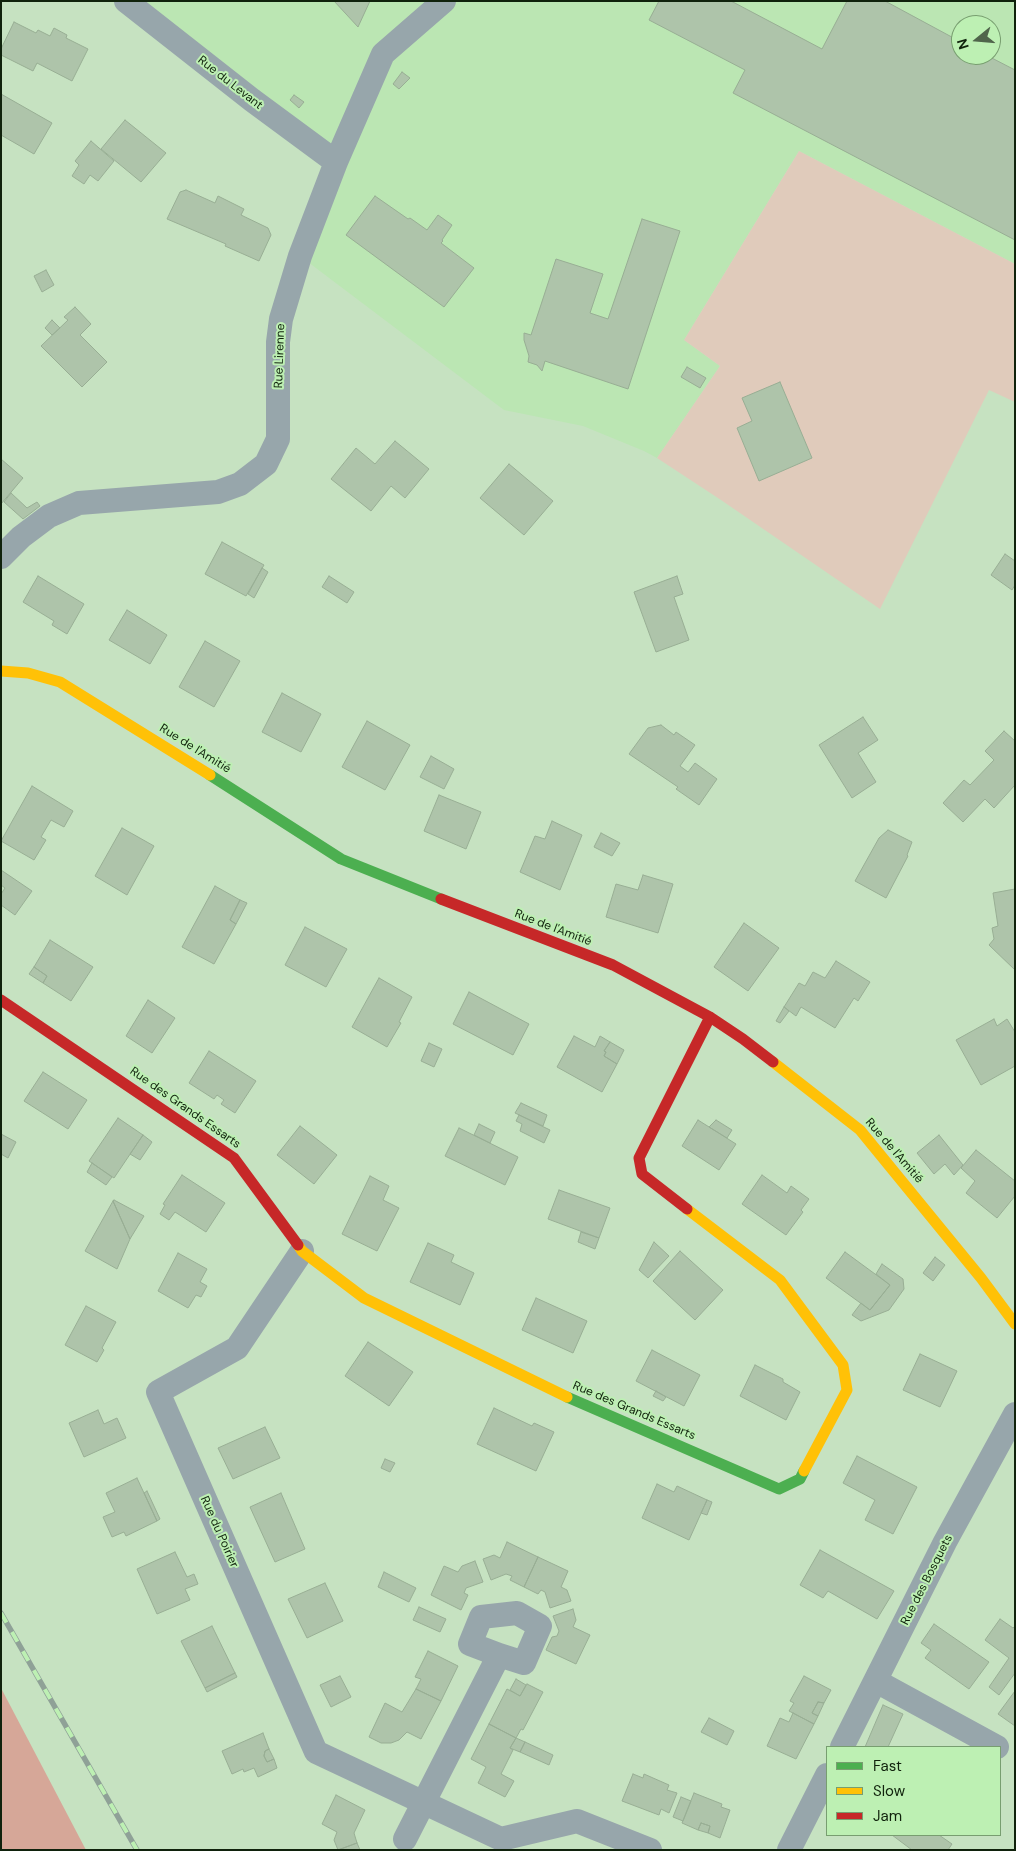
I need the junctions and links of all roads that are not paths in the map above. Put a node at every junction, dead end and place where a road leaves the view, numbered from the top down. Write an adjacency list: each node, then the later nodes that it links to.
1 (126, 1): 3 (street, Rue du Levant)
2 (444, 1): 3 (street, Rue Lirenne)
3 (336, 162): 4 (street, Rue Lirenne)
4 (1, 557)
5 (1, 671): 7 (street, Rue de l'Amitié)
6 (1, 1000): 8 (street, Rue des Grands Essarts)
7 (710, 1017): 8 (street, Rue des Grands Essarts); 9 (street, Rue de l'Amitié)
8 (302, 1251): 18 (street, Rue du Poirier)
9 (1015, 1324)
10 (1015, 1414): 12 (street, Rue des Bosquets)
11 (499, 1655): 18 (street)
12 (876, 1681): 13 (street, Rue des Bosquets); 14 (street)
13 (843, 1746)
14 (994, 1746)
15 (1001, 1750): 16 (street)
16 (1015, 1757)
17 (826, 1778): 21 (street)
18 (424, 1803): 19 (street); 20 (street, Rue du Poirier)
19 (405, 1839)
20 (650, 1850)
21 (789, 1850)

